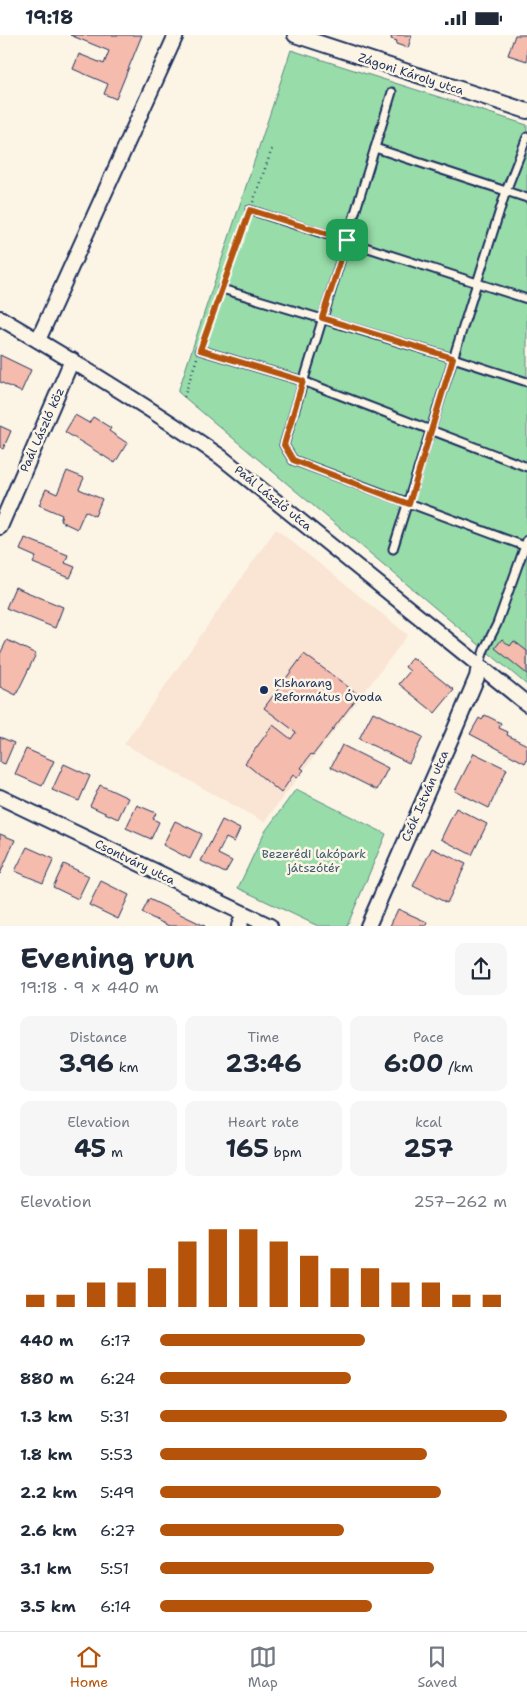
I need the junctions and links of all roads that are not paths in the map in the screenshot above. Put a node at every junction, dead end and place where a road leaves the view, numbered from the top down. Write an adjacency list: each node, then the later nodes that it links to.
1 (176, 35): 16 (street)
2 (299, 36): 4 (street, Zágoni Károly utca)
3 (392, 92): 6 (lane)
4 (527, 111)
5 (527, 137): 7 (lane)
6 (376, 148): 7 (lane); 10 (lane)
7 (506, 191): 8 (lane); 11 (lane)
8 (527, 199)
9 (250, 210): 10 (lane)
10 (347, 240): 11 (lane); 15 (lane)
11 (477, 283): 13 (lane); 18 (lane)
12 (222, 289): 15 (lane)
13 (527, 299)
14 (0, 318): 16 (street, Paál László utca)
15 (322, 318): 18 (lane); 20 (lane)
16 (38, 340): 19 (street, Paál László utca)
17 (200, 350): 20 (lane)
18 (453, 358): 21 (lane); 22 (lane)
19 (72, 360): 25 (street, Paál László köz); 28 (street, Paál László utca)
20 (303, 381): 22 (lane); 24 (lane)
21 (527, 382)
22 (432, 430): 23 (lane); 24 (lane)
23 (527, 467)
24 (409, 504): 26 (lane); 27 (lane)
25 (0, 527)
26 (526, 545): 28 (lane)
27 (393, 549)
28 (479, 666): 29 (street, Paál László utca); 33 (street, Csók István utca)
29 (527, 704)
30 (0, 797): 31 (street, Csontváry utca)
31 (241, 920): 32 (street, Csontváry utca)
32 (270, 926)
33 (368, 926)

